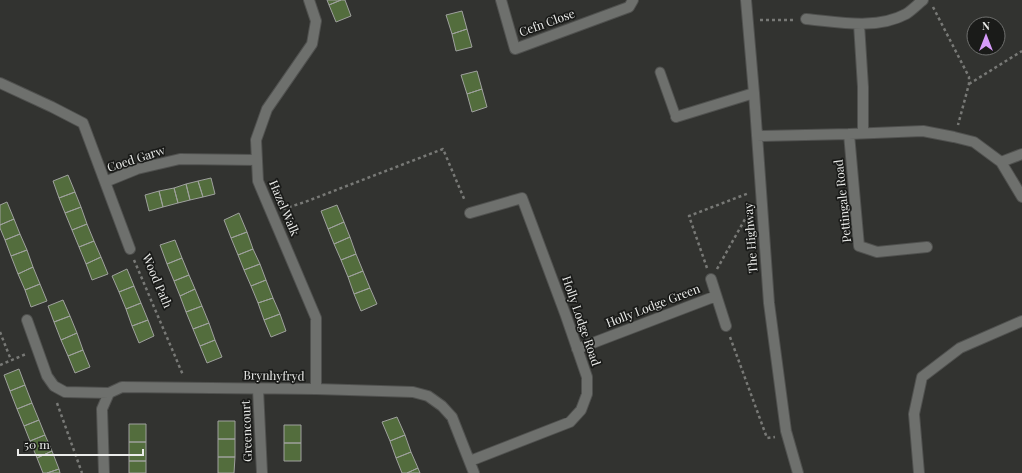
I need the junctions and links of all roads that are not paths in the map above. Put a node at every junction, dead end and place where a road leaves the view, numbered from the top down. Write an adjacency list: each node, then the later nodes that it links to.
1 (309, 0): 16 (street, Hazel Walk)
2 (501, 0): 3 (street, Cefn Close)
3 (633, 0)
4 (746, 0): 10 (street, The Highway)
5 (926, 1): 7 (street)
6 (806, 20): 7 (street)
7 (859, 24): 12 (street)
8 (660, 72): 11 (lane)
9 (0, 83): 18 (street, Coed Garw)
10 (754, 93): 11 (street); 14 (street, The Highway)
11 (676, 118)
12 (863, 133): 13 (street); 17 (street)
13 (849, 134): 14 (street); 21 (street, Pettingale Road)
14 (757, 136): 36 (street, The Highway)
15 (1022, 154): 17 (street)
16 (257, 160): 18 (street, Coed Garw); 30 (street, Hazel Walk)
17 (1001, 162): 19 (street)
18 (105, 182): 22 (street, Wood Path)
19 (1022, 197)
20 (470, 213): 28 (street, Holly Lodge Road)
21 (927, 247)
22 (130, 249)
23 (711, 279): 24 (street, Holly Lodge Green)
24 (716, 296): 27 (street, Holly Lodge Green); 28 (street, Holly Lodge Green)
25 (27, 320): 31 (street, Brynhyfryd)
26 (1022, 321): 37 (street)
27 (726, 326)
28 (577, 349): 32 (street, Holly Lodge Road)
29 (258, 388): 30 (street, Brynhyfryd); 31 (street, Brynhyfryd); 34 (street, Greencourt)
30 (316, 389): 32 (street, Brynhyfryd)
31 (109, 393): 33 (street)
32 (470, 461): 35 (street, Brynhyfryd)
33 (104, 473)
34 (262, 473)
35 (474, 473)
36 (798, 473)
37 (919, 473)

